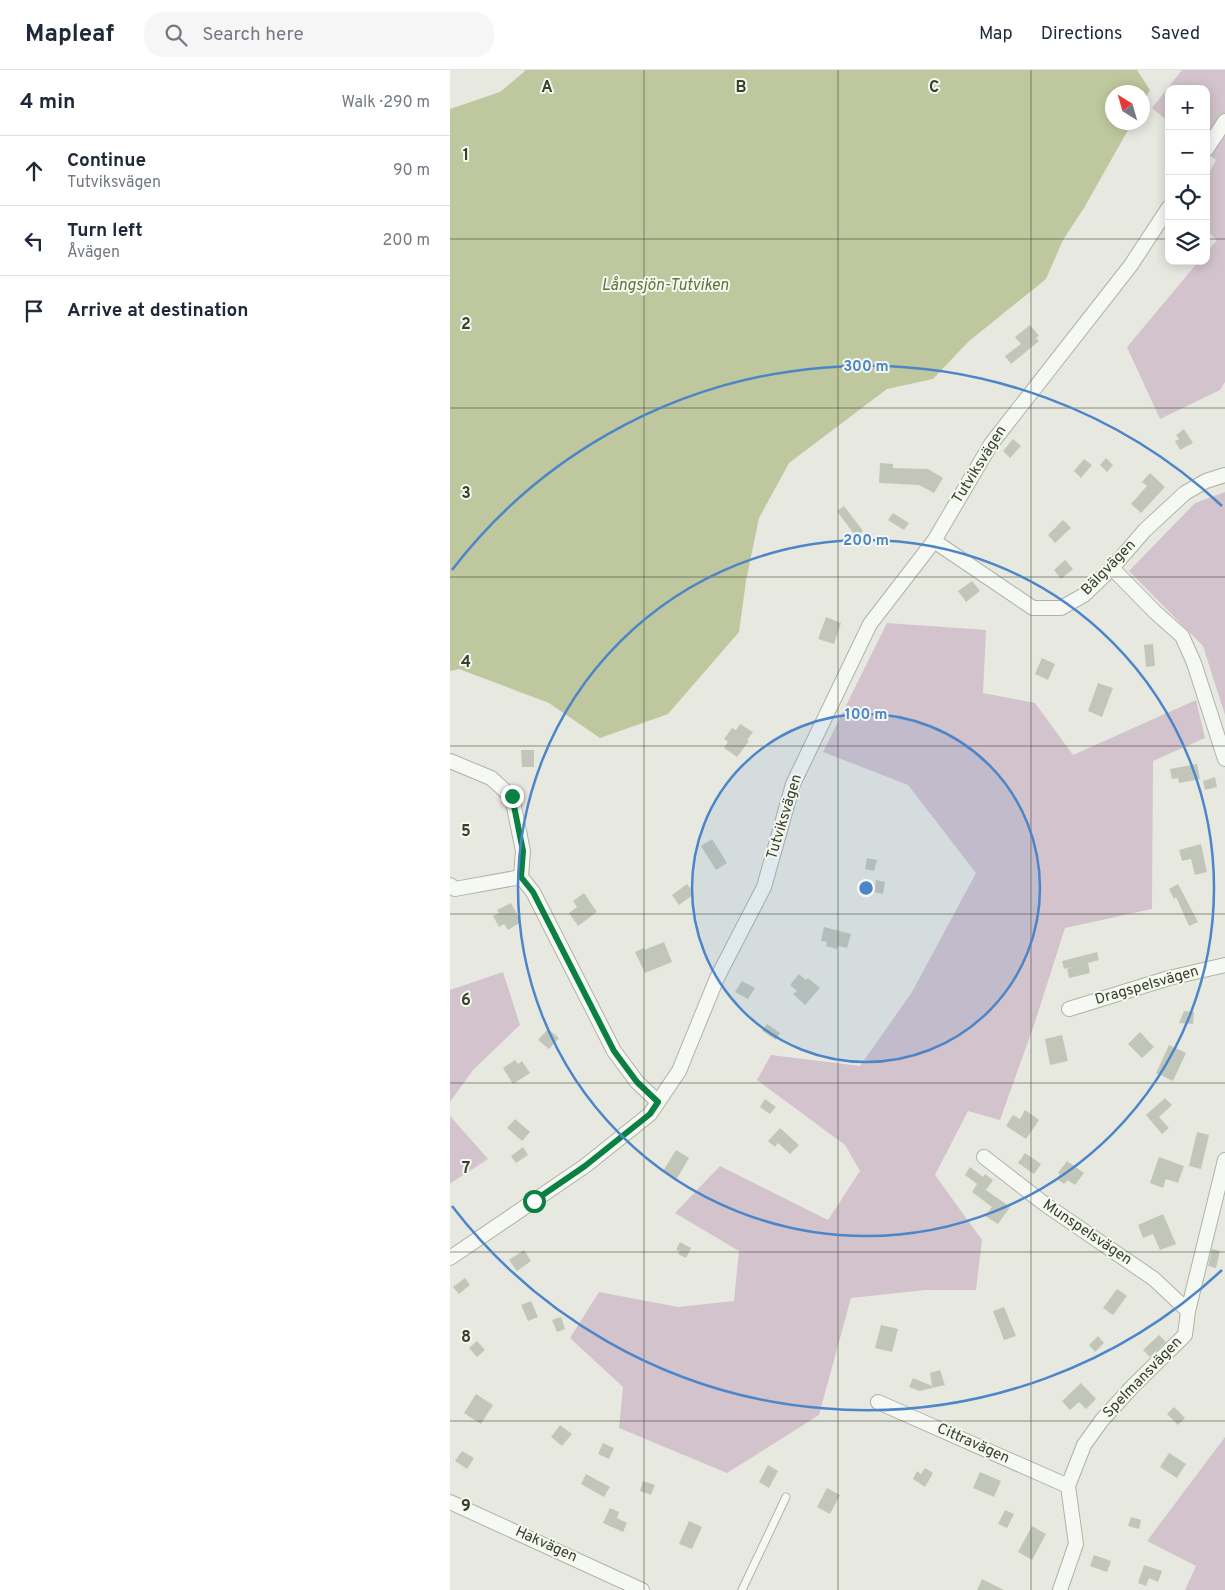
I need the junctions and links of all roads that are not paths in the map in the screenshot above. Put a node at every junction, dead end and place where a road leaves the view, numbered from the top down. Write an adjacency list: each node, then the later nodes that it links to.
1 (1225, 122): 2 (street)
2 (1210, 144)
3 (1165, 214): 5 (street, Tutviksvägen)
4 (1225, 475): 6 (street, Bälgvägen)
5 (934, 542): 6 (street, Bälgvägen); 13 (street, Tutviksvägen)
6 (1112, 568): 7 (street)
7 (1225, 759)
8 (450, 761): 9 (street)
9 (521, 877): 10 (street); 13 (street)
10 (450, 885)
11 (1225, 965): 12 (street, Dragspelsvägen)
12 (1069, 1009)
13 (658, 1102): 16 (street, Tutviksvägen)
14 (984, 1157): 17 (street, Munspelsvägen)
15 (1225, 1160): 17 (street, Spelmansvägen)
16 (450, 1258)
17 (1188, 1311): 19 (street, Spelmansvägen)
18 (878, 1402): 19 (street, Cittravägen)
19 (1068, 1486): 24 (street, Spelmansvägen)
20 (786, 1497): 23 (lane)
21 (450, 1502): 22 (street, Hakvägen)
22 (642, 1590)
23 (742, 1590)
24 (1060, 1590)

